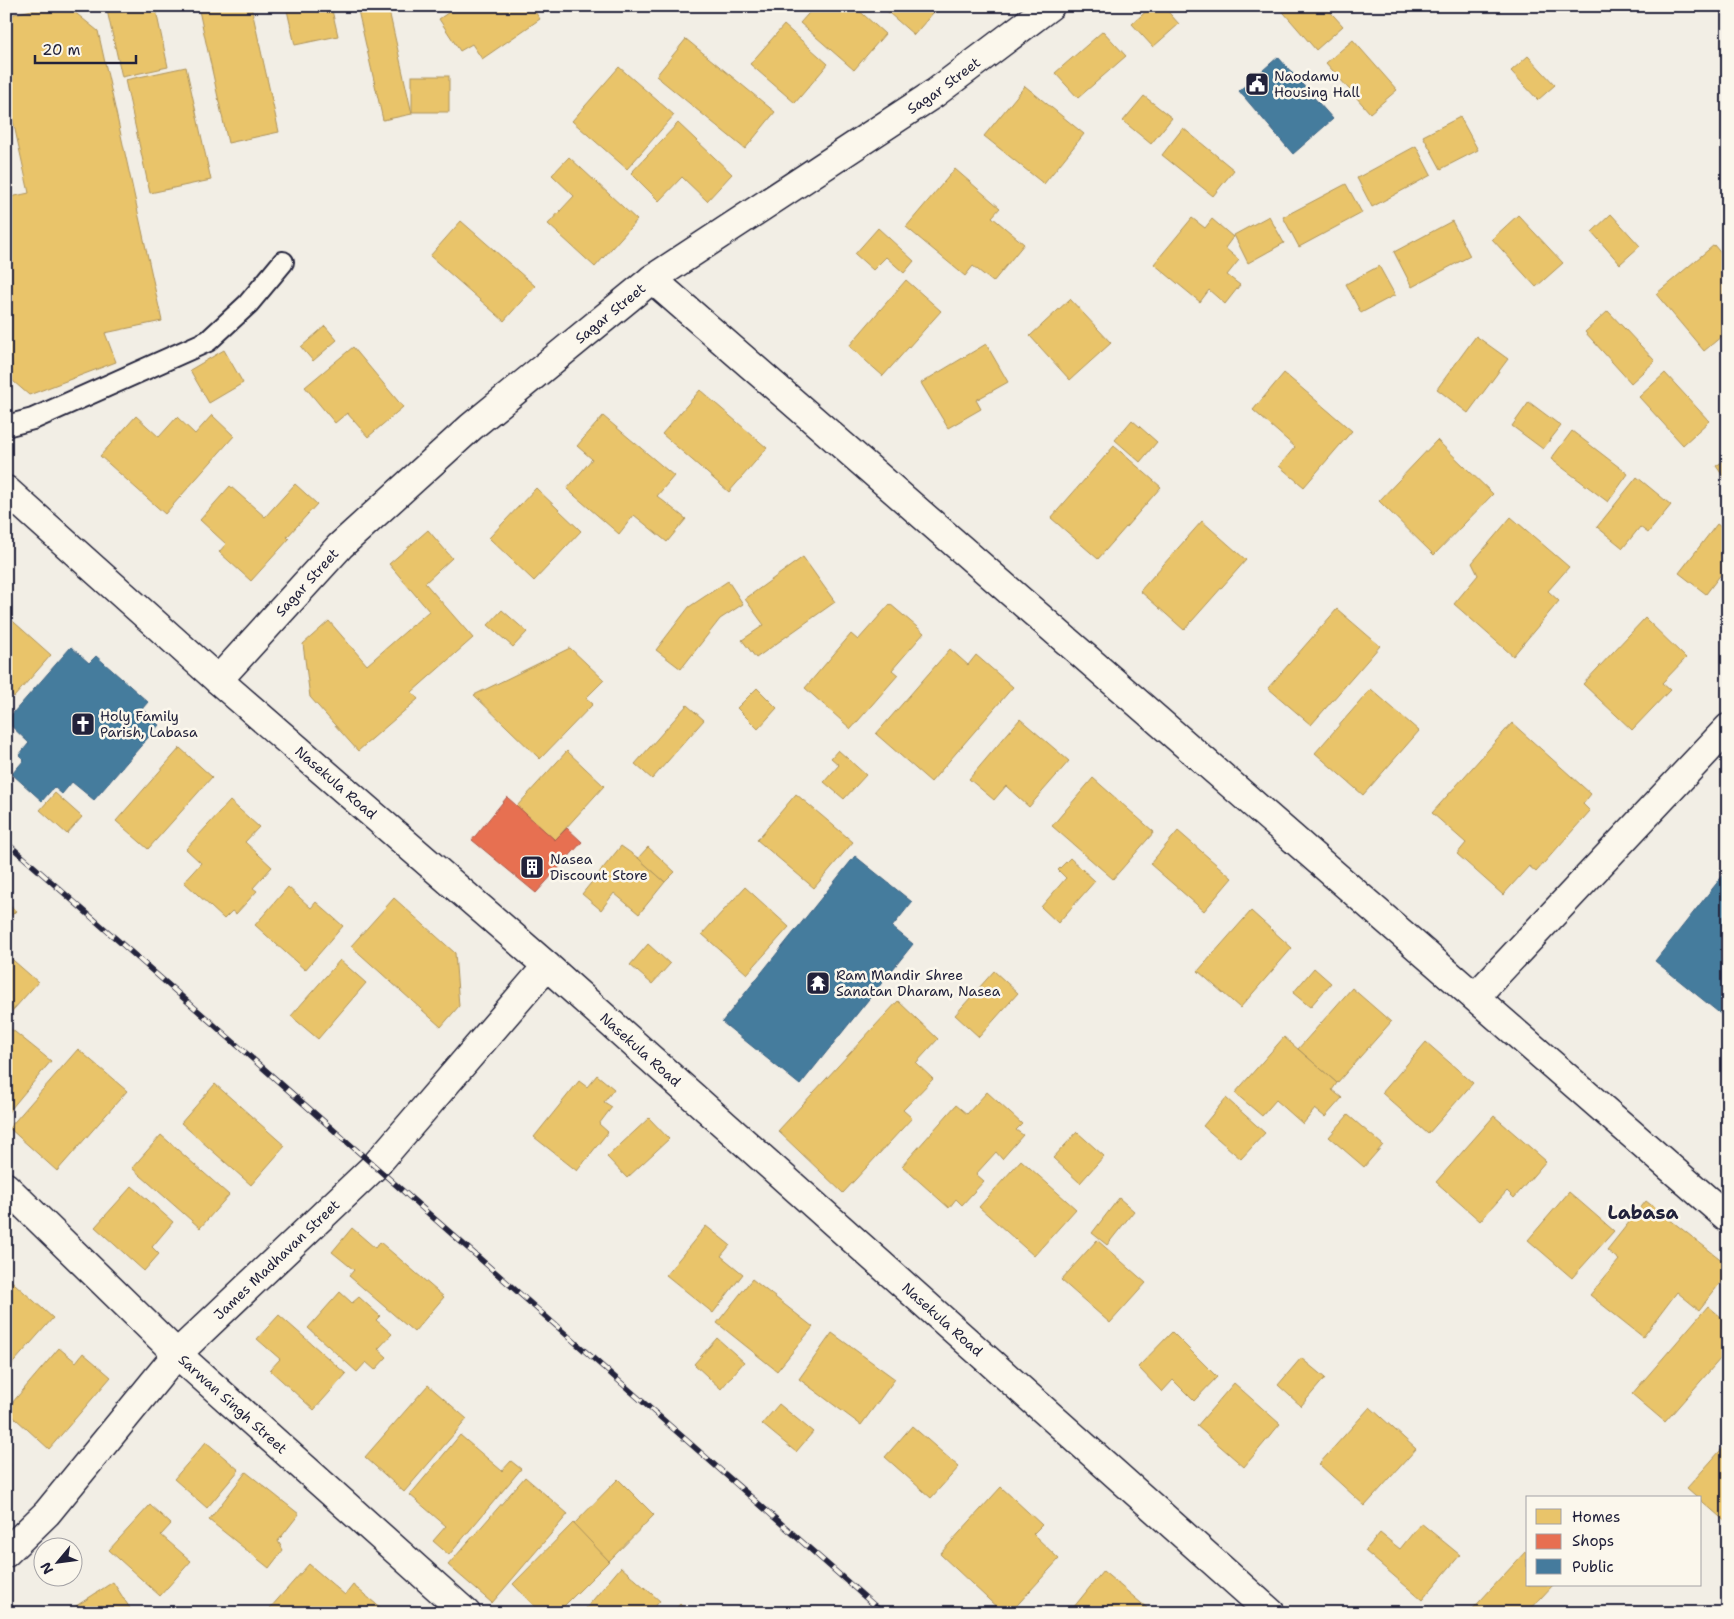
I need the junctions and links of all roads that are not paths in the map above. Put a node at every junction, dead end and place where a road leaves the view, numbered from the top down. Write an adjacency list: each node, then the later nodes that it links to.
1 (1050, 6): 3 (street, Sagar Street)
2 (283, 262): 4 (lane)
3 (652, 278): 6 (street, Sagar Street); 9 (street)
4 (6, 426)
5 (6, 490): 6 (street, Nasekula Road)
6 (218, 680): 8 (street, Nasekula Road)
7 (1728, 728): 9 (street)
8 (548, 966): 12 (street, James Madhavan Street); 15 (street, Nasekula Road)
9 (1476, 996): 11 (street)
10 (6, 1187): 12 (street, Sarwan Singh Street)
11 (1728, 1218)
12 (177, 1354): 13 (street, James Madhavan Street); 14 (street, Sarwan Singh Street)
13 (6, 1553)
14 (464, 1612)
15 (1271, 1613)

